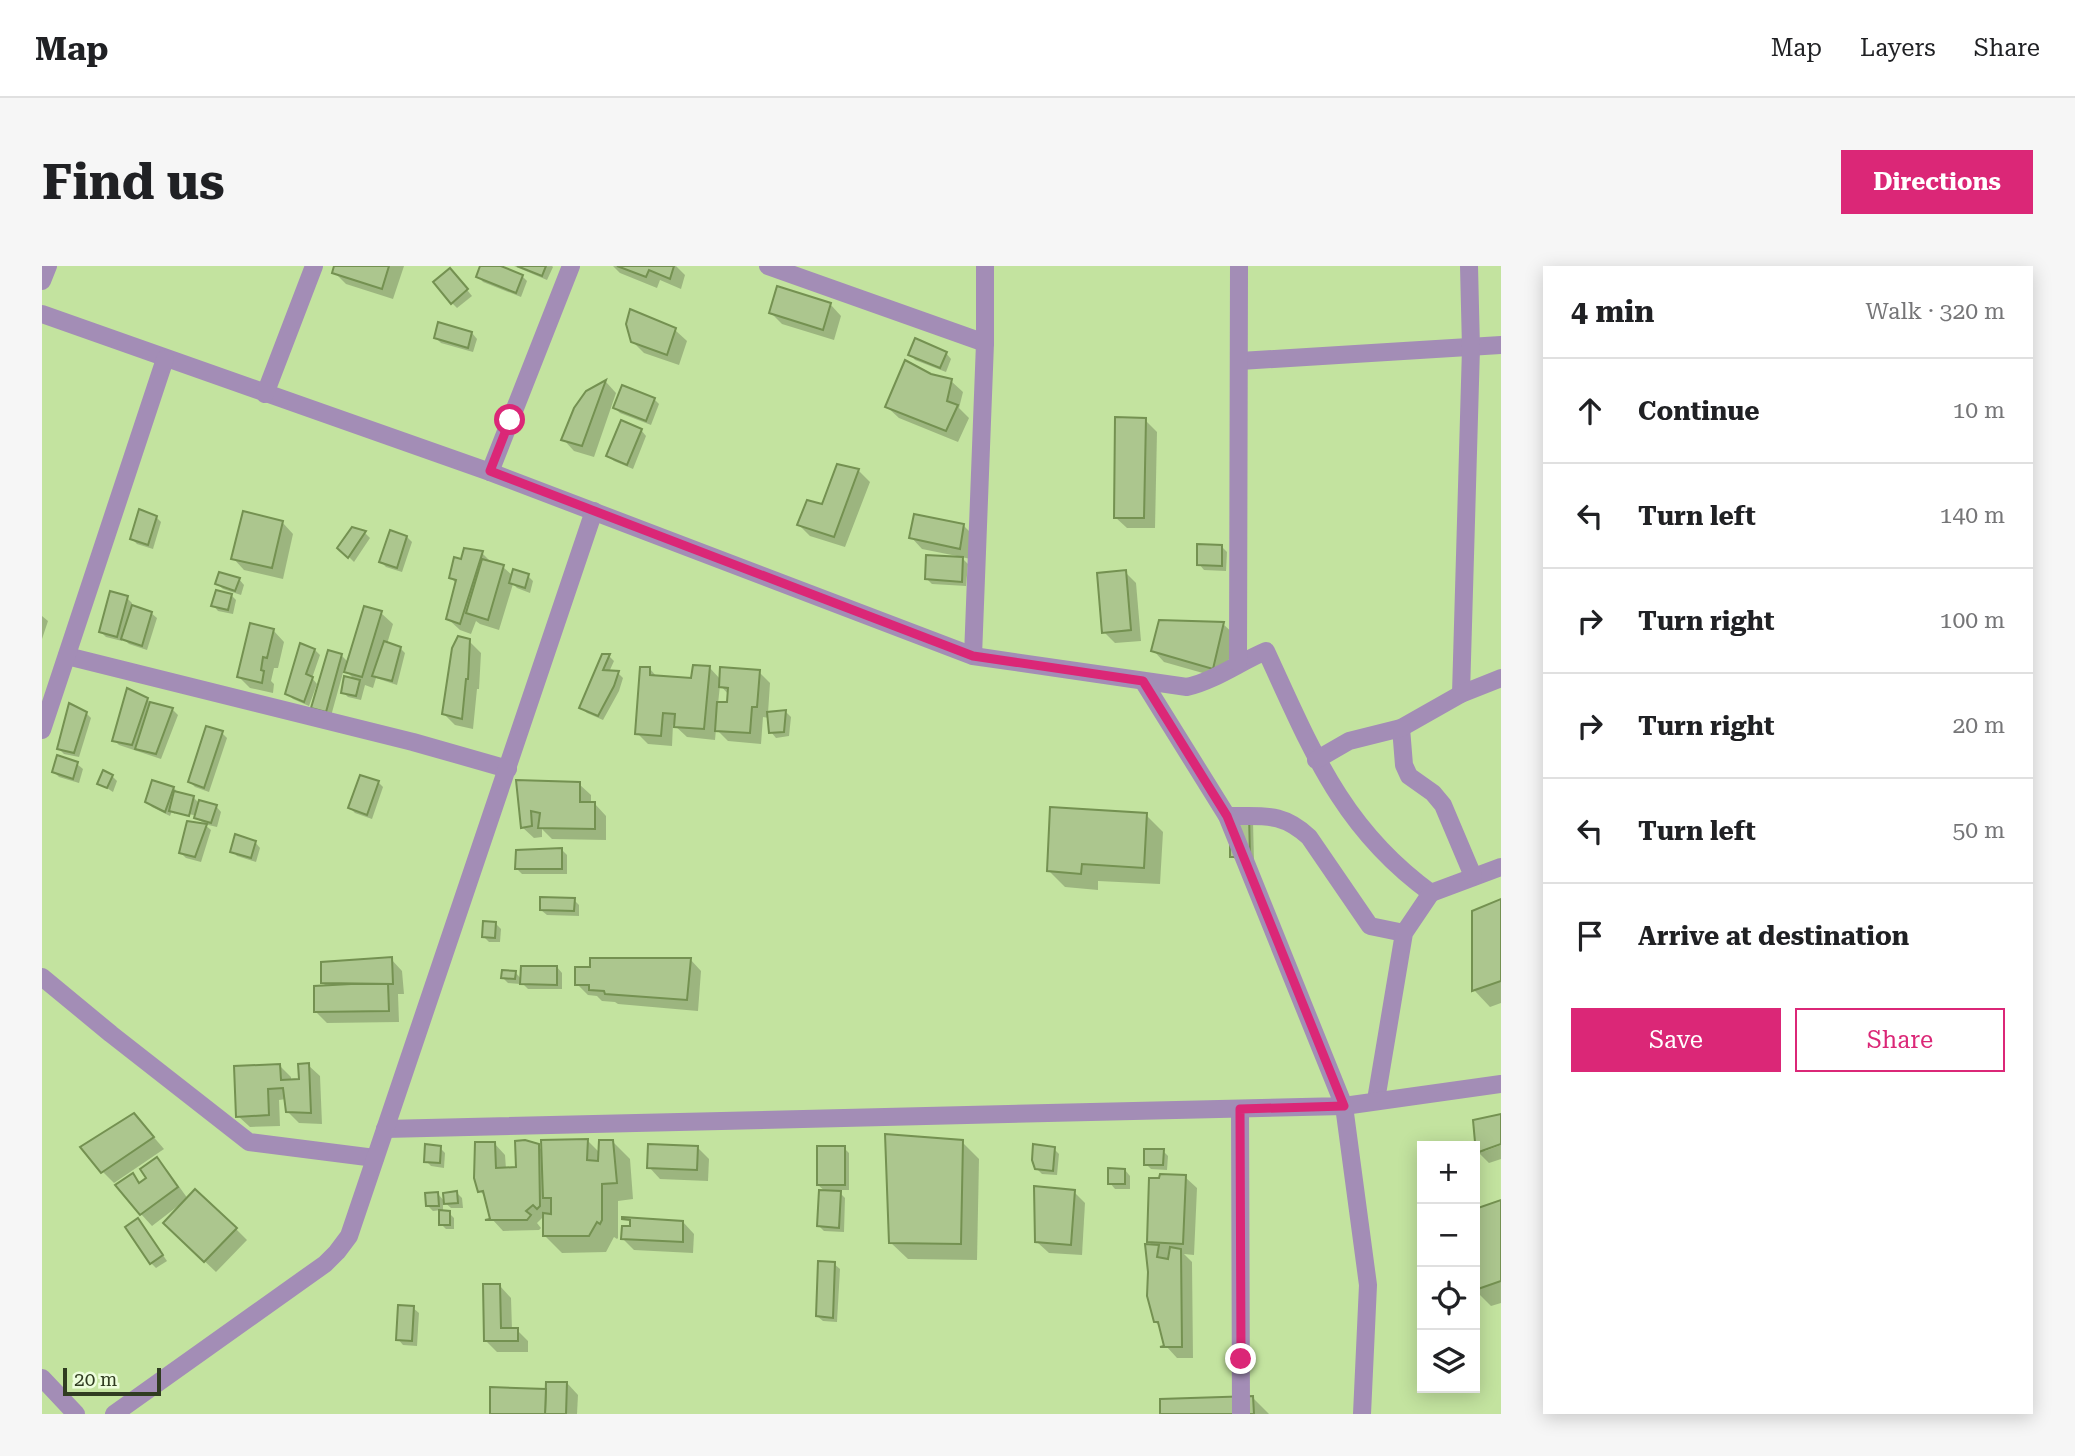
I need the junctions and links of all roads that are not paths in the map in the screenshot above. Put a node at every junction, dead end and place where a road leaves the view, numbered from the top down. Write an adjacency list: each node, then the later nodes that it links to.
1 (48, 266): 8 (street)
2 (314, 266): 15 (street)
3 (571, 266): 16 (street)
4 (768, 266): 10 (street)
5 (985, 266): 10 (street)
6 (1239, 266): 14 (street)
7 (1469, 266): 12 (street)
8 (42, 281)
9 (42, 314): 13 (street)
10 (985, 343): 19 (street)
11 (1501, 345): 12 (street)
12 (1471, 348): 14 (street); 23 (street)
13 (165, 359): 15 (street); 18 (street)
14 (1240, 361): 20 (street)
15 (265, 394): 16 (street)
16 (490, 471): 17 (street)
17 (594, 511): 19 (street); 27 (street)
18 (66, 656): 25 (street); 27 (street)
19 (973, 656): 22 (street)
20 (1238, 663): 22 (street); 26 (street)
21 (1501, 678): 23 (street)
22 (1143, 681): 28 (street)
23 (1461, 694): 24 (street)
24 (1401, 728): 26 (street); 30 (street)
25 (42, 730)
26 (1316, 760): 31 (street)
27 (508, 769): 38 (street)
28 (1227, 816): 32 (street); 36 (street)
29 (1501, 867): 30 (street)
30 (1474, 876): 31 (street)
31 (1431, 893): 32 (street)
32 (1404, 933): 35 (street)
33 (42, 977): 39 (street)
34 (1501, 1084): 35 (street)
35 (1376, 1100): 36 (street)
36 (1344, 1106): 37 (street); 44 (street)
37 (1240, 1109): 38 (street); 43 (street)
38 (385, 1129): 39 (street)
39 (375, 1158): 42 (street)
40 (42, 1378): 41 (street)
41 (76, 1414)
42 (114, 1414)
43 (1241, 1414)
44 (1363, 1414)

